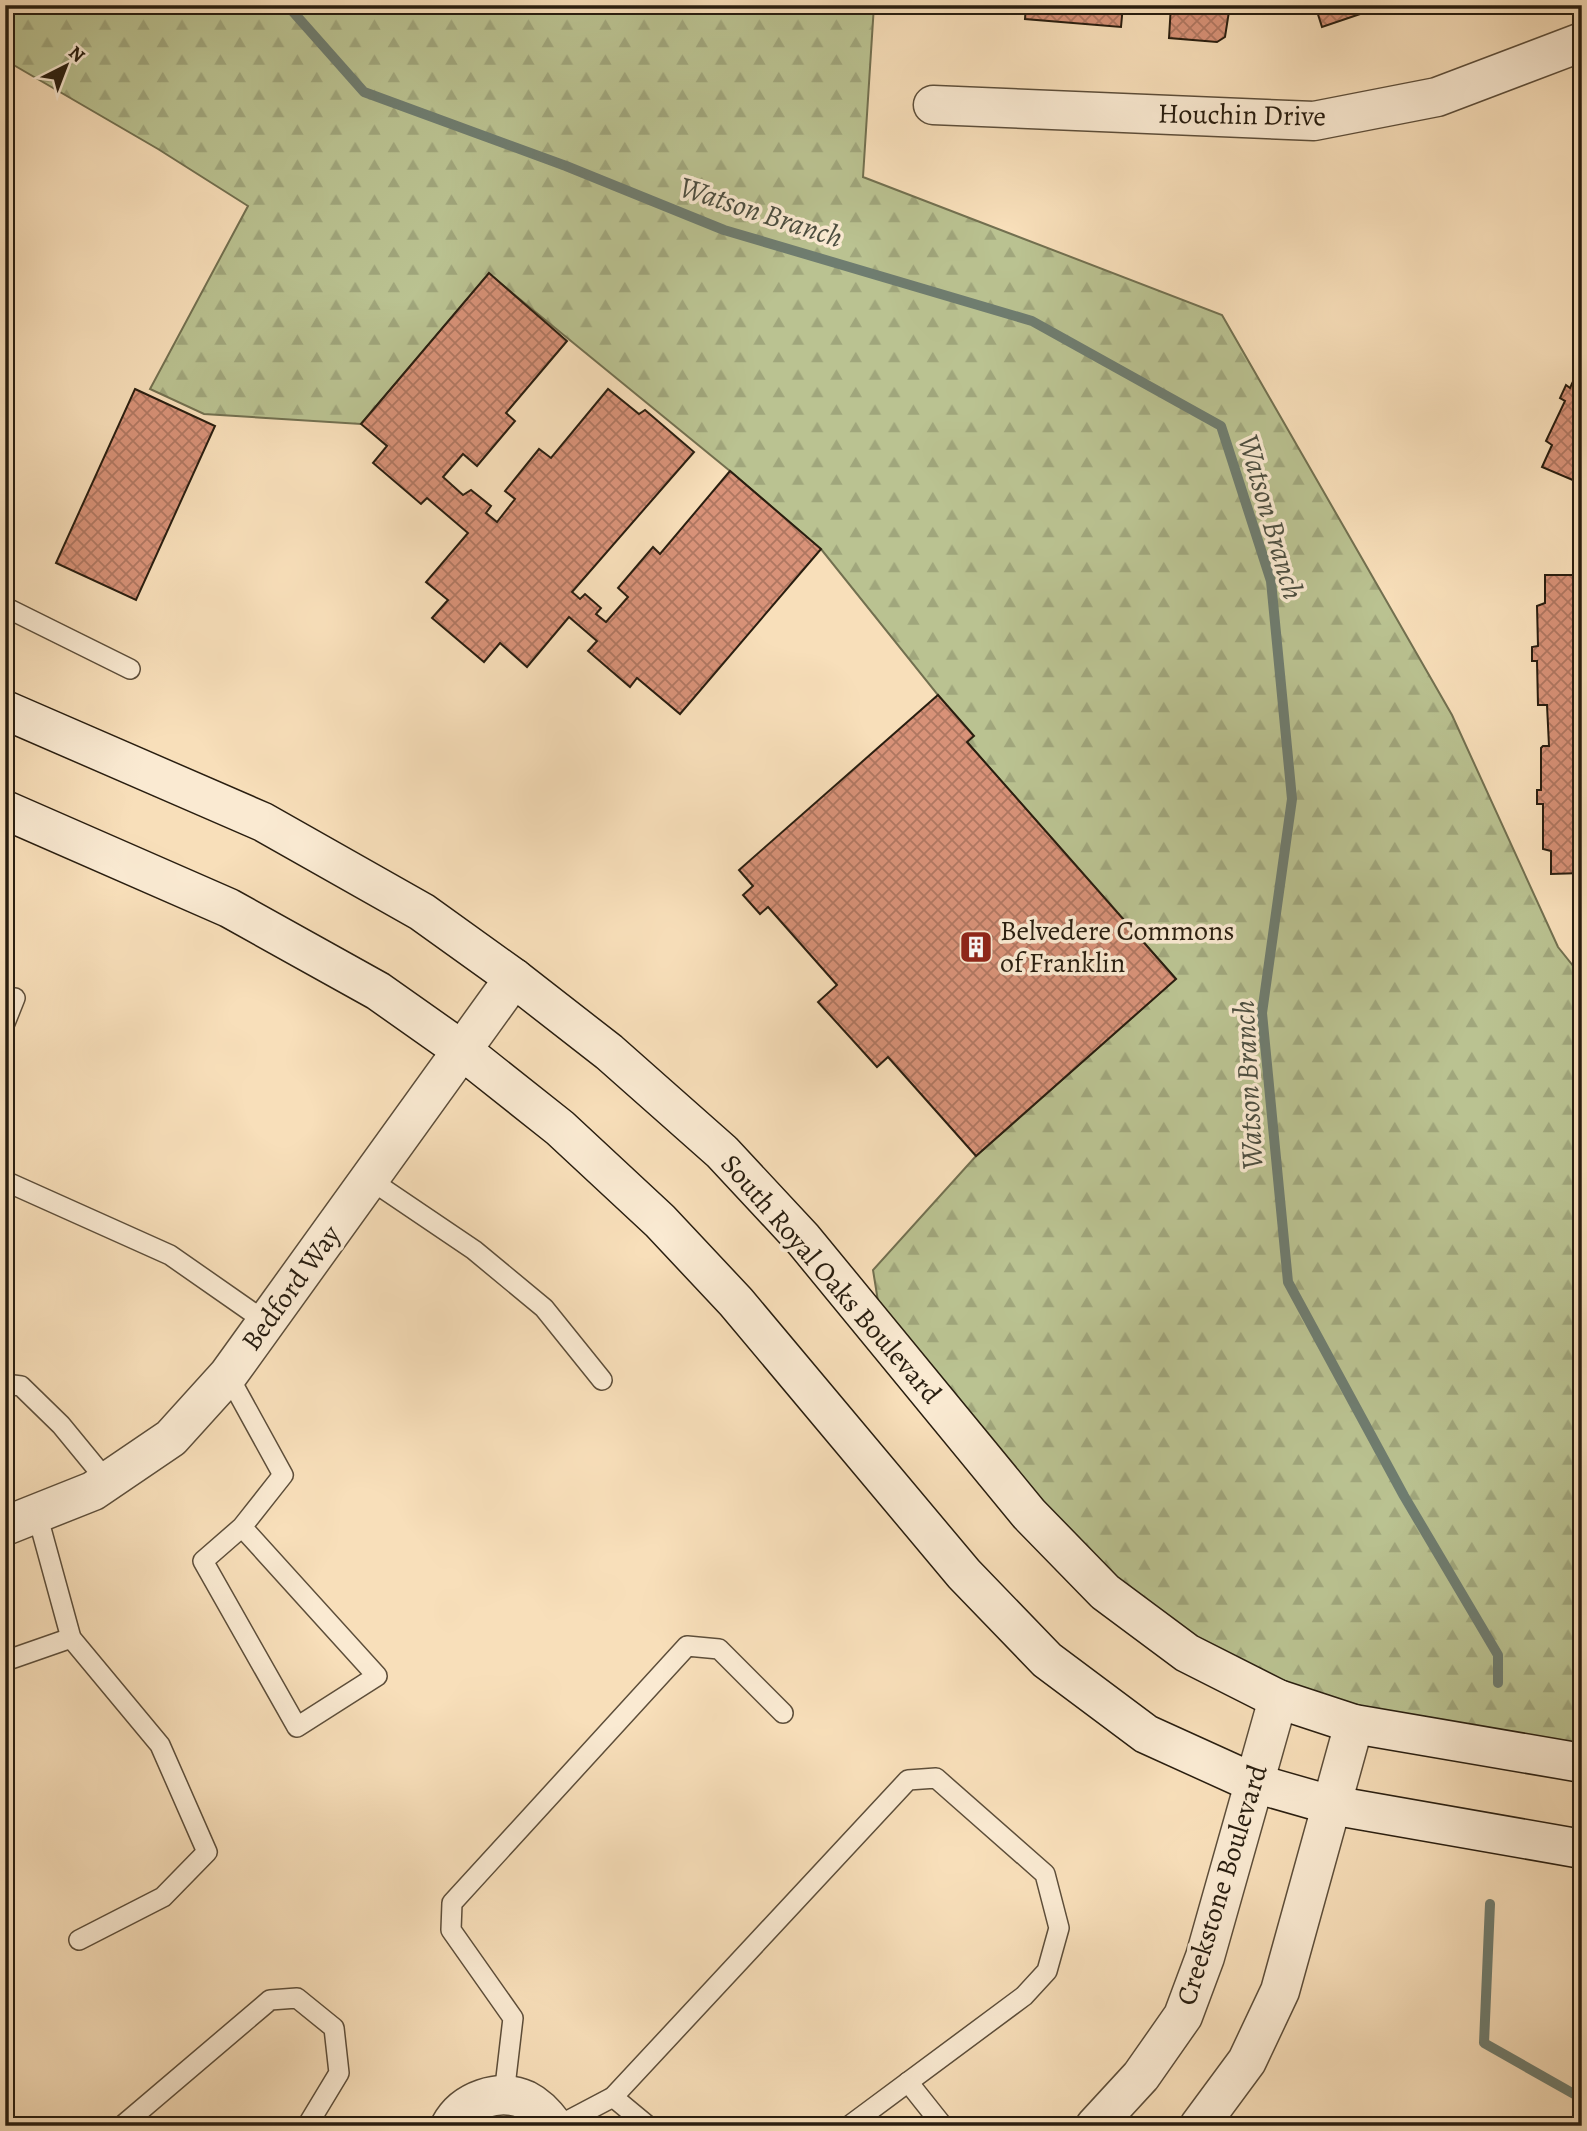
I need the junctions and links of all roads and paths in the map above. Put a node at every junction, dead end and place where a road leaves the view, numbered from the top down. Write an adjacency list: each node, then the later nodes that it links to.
1 (1582, 42): 2 (main road, Houchin Drive)
2 (933, 105)
3 (5, 607): 4 (lane)
4 (130, 669)
5 (5, 710): 7 (main road, South Royal Oaks Boulevard)
6 (5, 810): 10 (main road)
7 (514, 978): 10 (main road, Bedford Way); 22 (main road, South Royal Oaks Boulevard)
8 (15, 998): 9 (lane)
9 (5, 1023)
10 (463, 1051): 11 (main road, Bedford Way); 26 (main road)
11 (369, 1179): 13 (main road, Bedford Way); 15 (lane)
12 (5, 1181): 13 (lane)
13 (266, 1322): 14 (main road, Bedford Way)
14 (228, 1375): 17 (main road, Bedford Way); 19 (lane)
15 (602, 1380)
16 (5, 1384): 17 (lane)
17 (107, 1481): 18 (main road, Bedford Way)
18 (21, 1520): 20 (lane)
19 (242, 1527): 19 (lane)
20 (71, 1638): 21 (lane); 29 (lane)
21 (5, 1661)
22 (1278, 1699): 24 (main road, South Royal Oaks Boulevard); 26 (main road, Creekstone Boulevard)
23 (783, 1713): 31 (lane)
24 (1354, 1724): 25 (main road, South Royal Oaks Boulevard); 27 (main road)
25 (1582, 1763)
26 (1254, 1783): 27 (main road); 40 (main road, Creekstone Boulevard)
27 (1331, 1805): 28 (main road); 41 (main road)
28 (1582, 1849)
29 (79, 1940)
30 (908, 2082): 32 (lane); 38 (lane); 39 (lane)
31 (504, 2095): 35 (main road); 36 (main road)
32 (613, 2098): 36 (lane); 37 (lane)
33 (122, 2126): 34 (lane)
34 (307, 2126)
35 (450, 2126)
36 (556, 2126)
37 (648, 2126)
38 (849, 2126)
39 (943, 2126)
40 (1096, 2126)
41 (1199, 2126)

